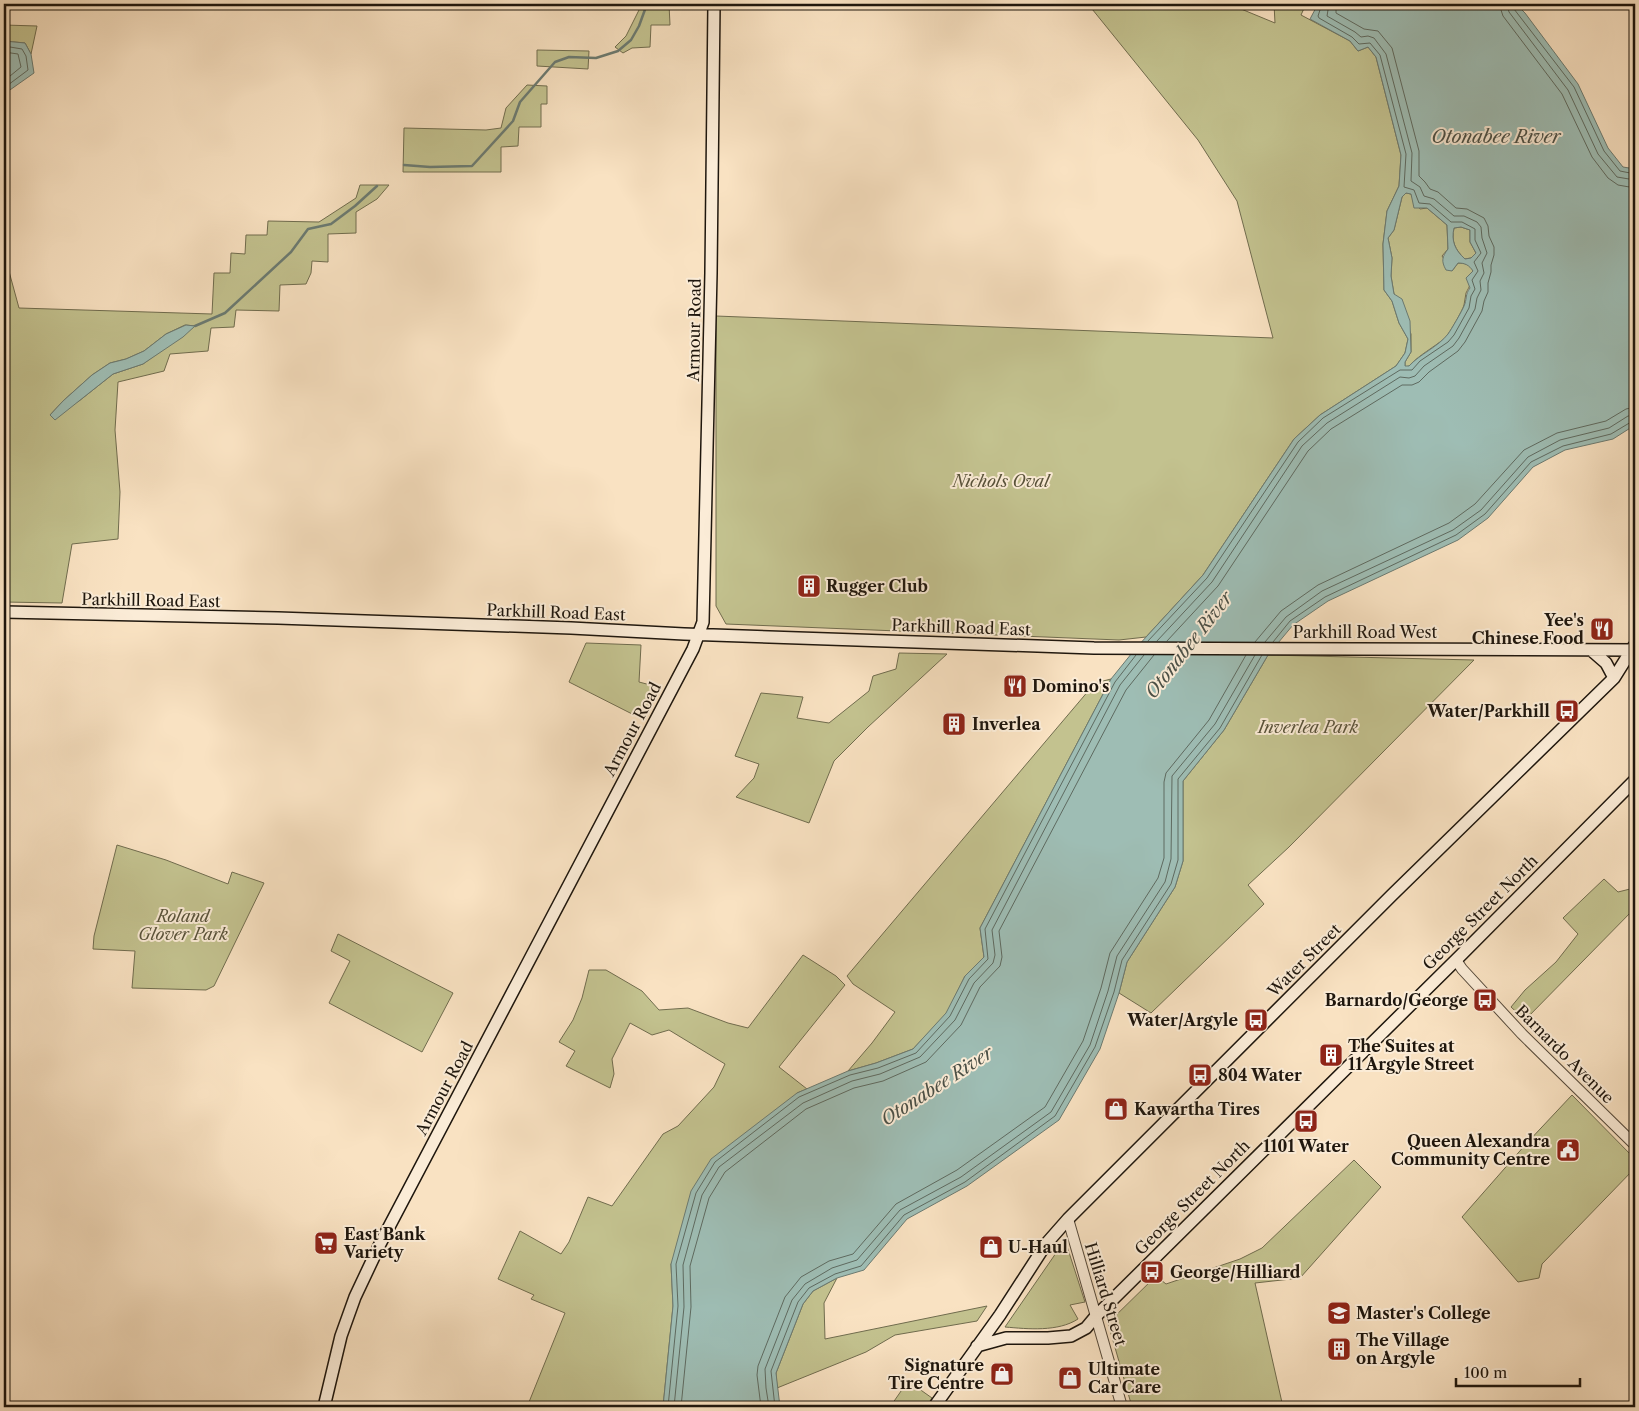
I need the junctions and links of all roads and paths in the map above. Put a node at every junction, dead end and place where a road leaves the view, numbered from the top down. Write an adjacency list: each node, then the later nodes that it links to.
1 (714, 4): 3 (main road, Armour Road)
2 (4, 612): 3 (main road, Parkhill Road East)
3 (699, 635): 4 (main road, Parkhill Road East); 16 (main road, Armour Road)
4 (1094, 648): 6 (main road, Parkhill Road West)
5 (1634, 648): 6 (main road, Parkhill Road West); 7 (main road, Water Street)
6 (1591, 650): 7 (main road)
7 (1614, 678): 11 (main road, Water Street)
8 (1635, 780): 9 (main road, George Street North)
9 (1456, 960): 10 (street, Barnardo Avenue); 13 (main road, George Street North)
10 (1635, 1145)
11 (1068, 1219): 12 (main road, Water Street); 13 (street, Hilliard Street)
12 (1000, 1315): 14 (main road); 15 (main road, Water Street)
13 (1096, 1316): 14 (main road, George Street North); 18 (street, Hilliard Street)
14 (1006, 1338): 15 (main road, George Street North)
15 (978, 1346): 17 (main road, Water Street)
16 (324, 1407)
17 (934, 1407)
18 (1122, 1407)

